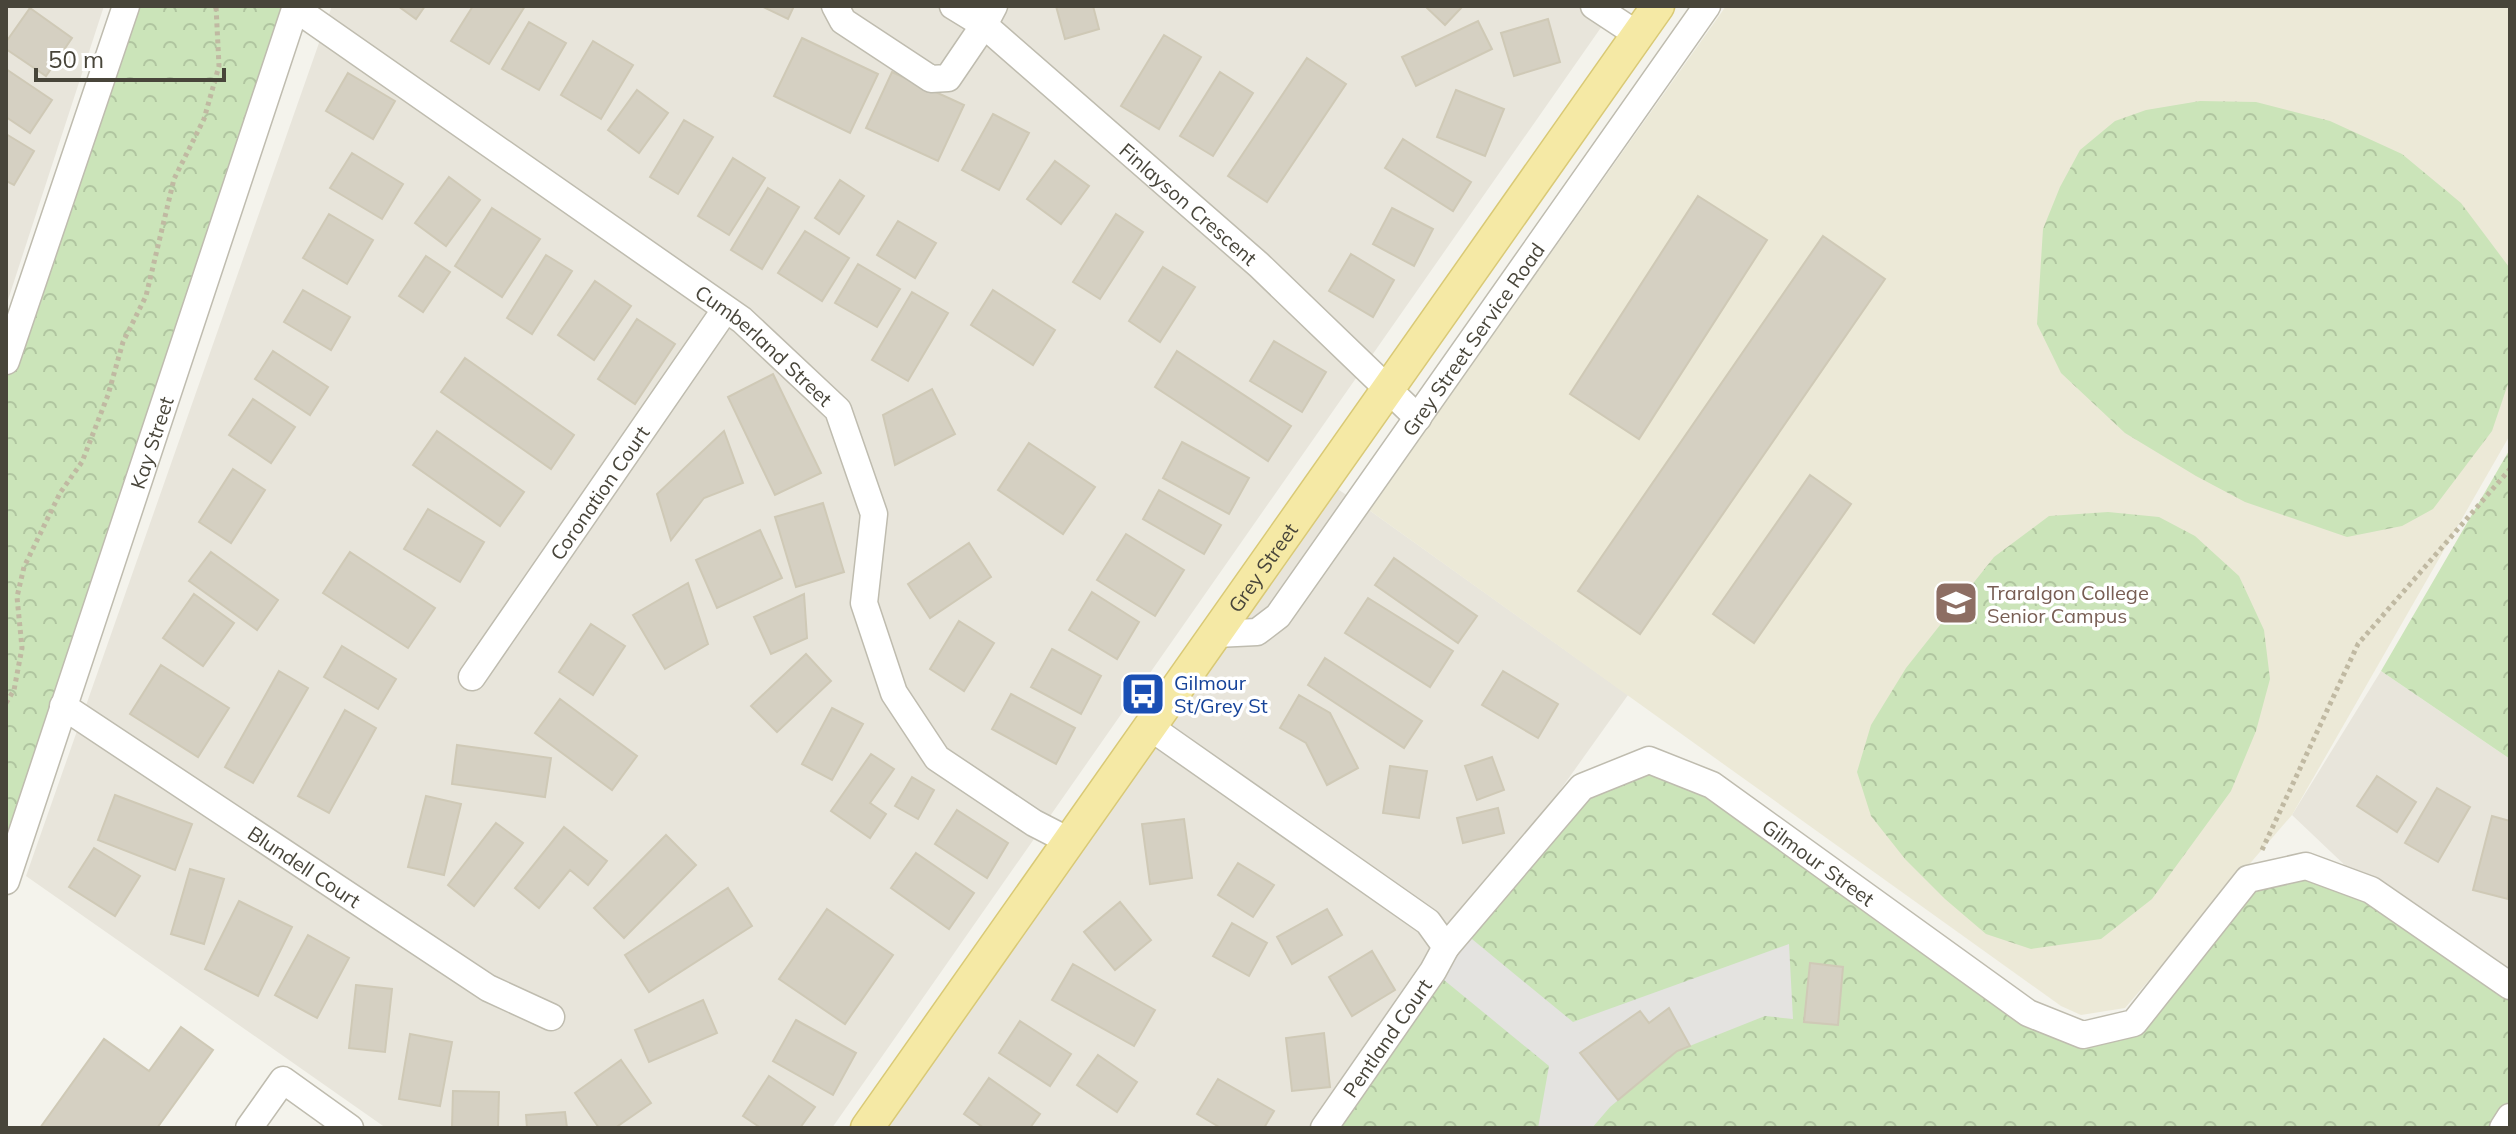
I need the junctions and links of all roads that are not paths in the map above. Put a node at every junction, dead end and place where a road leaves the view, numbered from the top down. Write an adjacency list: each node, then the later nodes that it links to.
1 (126, 6): 13 (street)
2 (835, 6): 8 (street)
3 (953, 6): 8 (street, Finlayson Crescent)
4 (1594, 6): 9 (street)
5 (1658, 6): 9 (main road, Grey Street)
6 (1707, 6): 11 (street, Grey Street Service Road)
7 (295, 7): 12 (street, Cumberland Street); 18 (street, Kay Street)
8 (989, 16): 14 (street, Finlayson Crescent)
9 (1638, 35): 10 (main road, Grey Street)
10 (1607, 78): 11 (street); 14 (main road, Grey Street)
11 (1643, 97): 15 (street, Grey Street Service Road)
12 (725, 310): 17 (street, Coronation Court); 20 (street, Cumberland Street)
13 (6, 361)
14 (1388, 389): 15 (street, Finlayson Crescent); 16 (main road, Grey Street)
15 (1418, 418): 16 (street, Grey Street Service Road)
16 (1216, 634): 19 (main road, Grey Street)
17 (472, 677)
18 (63, 706): 21 (street, Kay Street); 24 (street, Blundell Court)
19 (1150, 727): 20 (main road, Grey Street); 22 (street)
20 (1069, 841): 28 (main road, Grey Street)
21 (6, 881)
22 (1446, 947): 23 (street, Gilmour Street); 29 (street, Pentland Court)
23 (2510, 986)
24 (551, 1017)
25 (2510, 1117): 30 (street)
26 (249, 1128): 27 (street)
27 (350, 1128)
28 (867, 1128)
29 (1324, 1128)
30 (2503, 1128)

